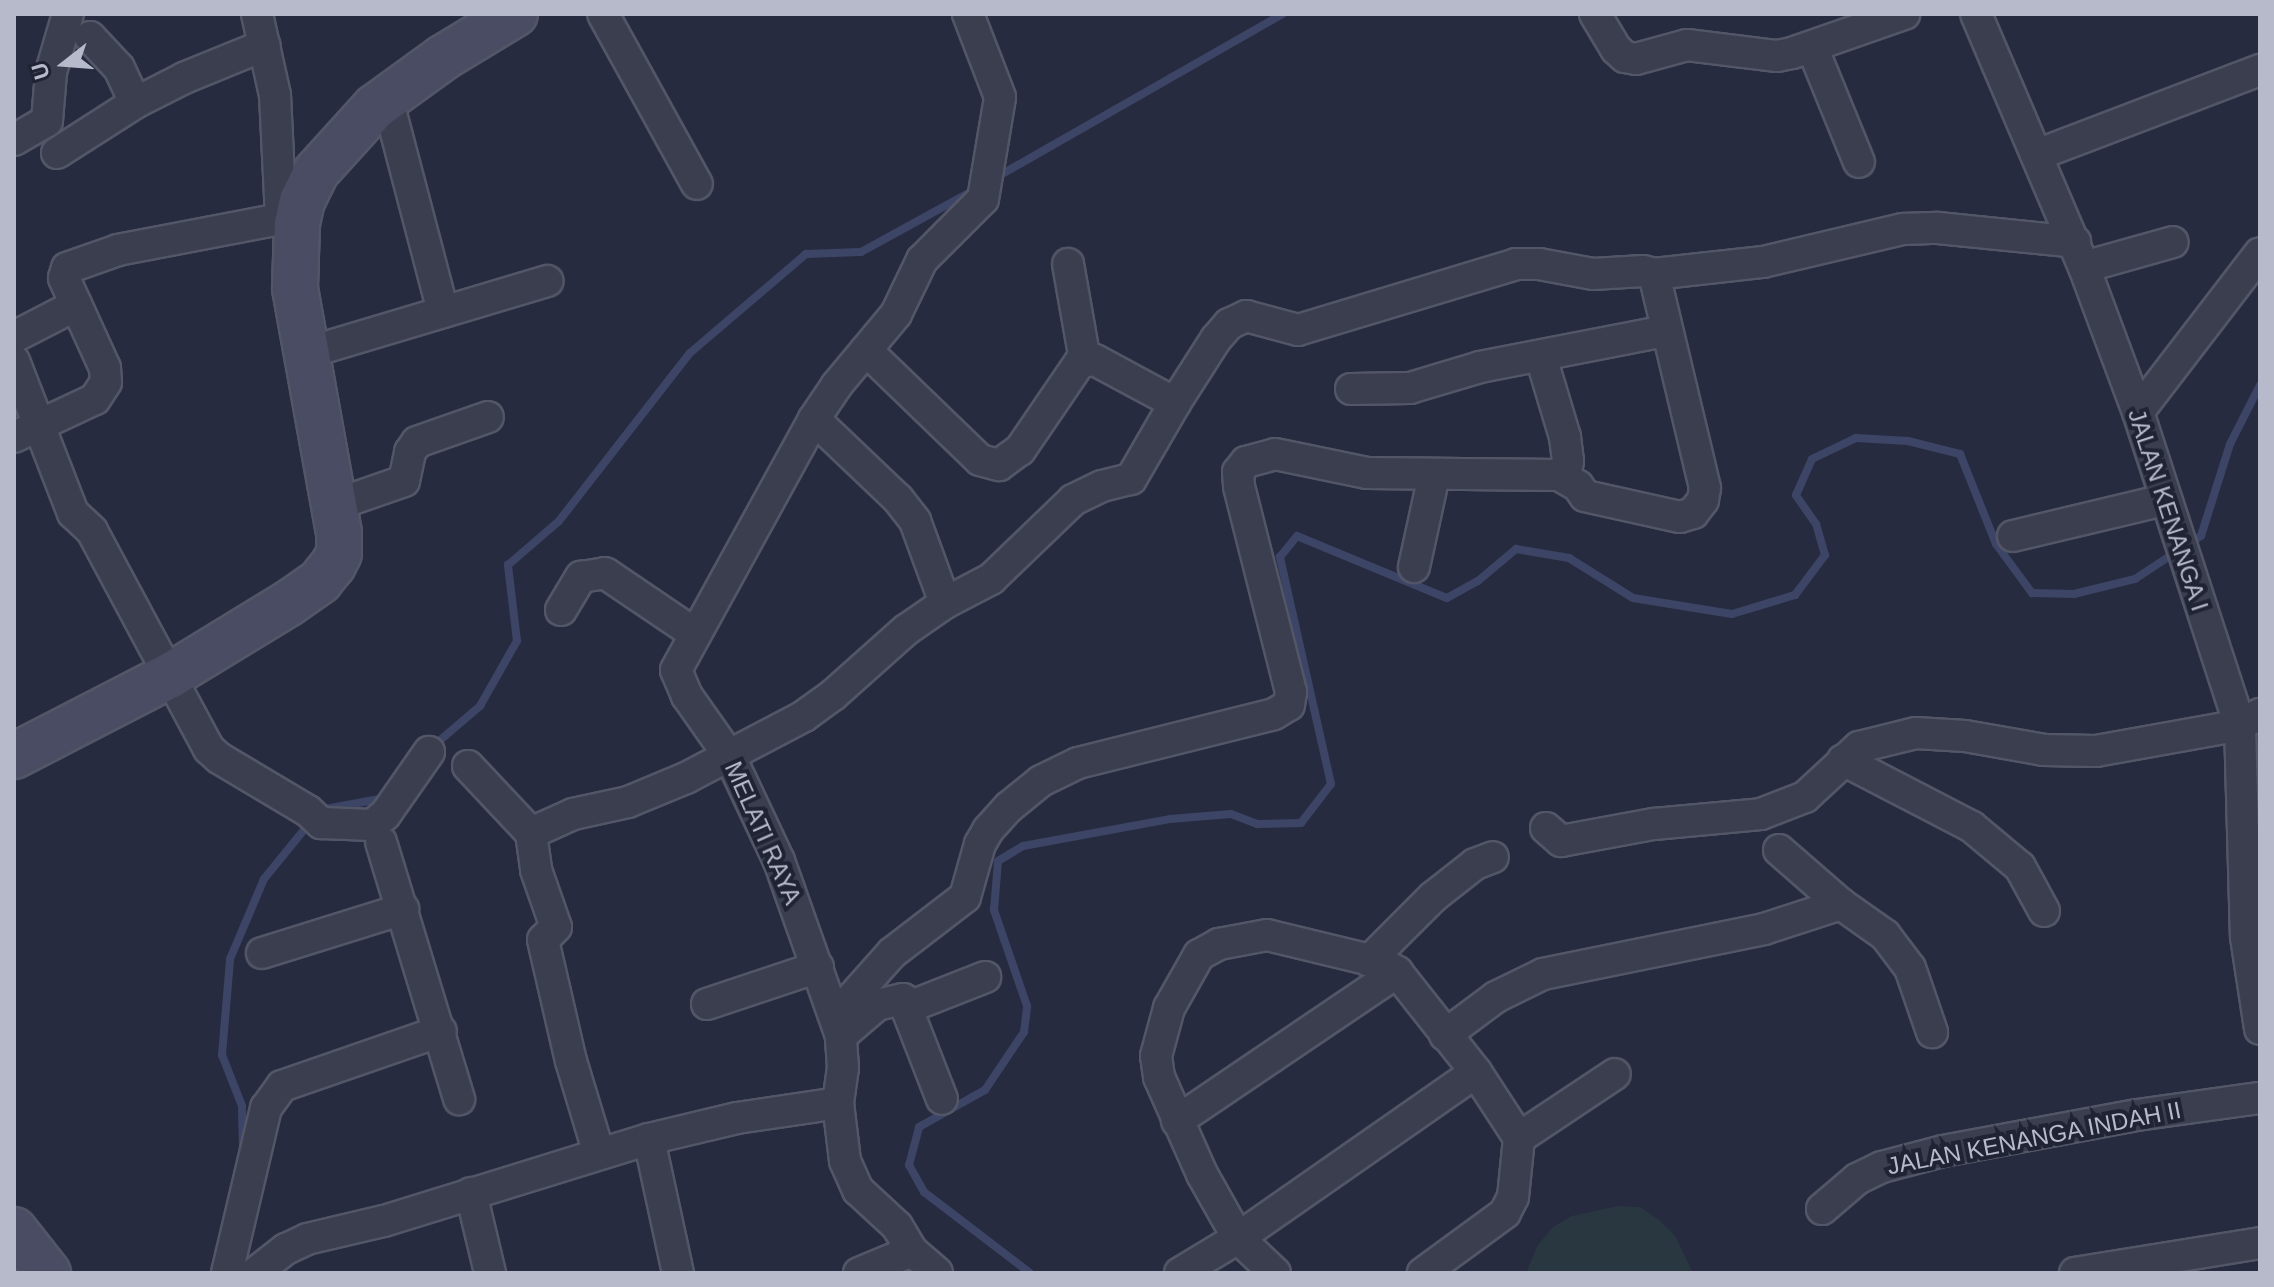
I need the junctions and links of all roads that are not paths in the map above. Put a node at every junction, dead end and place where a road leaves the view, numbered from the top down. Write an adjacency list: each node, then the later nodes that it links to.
1 (68, 14): 15 (street)
2 (257, 14): 10 (street)
3 (515, 14): 13 (street)
4 (603, 14): 19 (street)
5 (968, 14): 31 (street, MELATI RAYA)
6 (1595, 14): 11 (street)
7 (1904, 14): 11 (street)
8 (1976, 14): 17 (street, JALAN KENANGA I)
9 (90, 37): 14 (street)
10 (265, 45): 14 (street); 20 (street)
11 (1812, 47): 18 (street)
12 (2260, 70): 17 (street)
13 (387, 98): 20 (street); 28 (street)
14 (135, 103): 16 (street)
15 (14, 140)
16 (57, 153)
17 (2037, 155): 23 (street, JALAN KENANGA I)
18 (1859, 162)
19 (697, 184)
20 (289, 222): 27 (street); 32 (street)
21 (2173, 242): 23 (street)
22 (2260, 253): 38 (street)
23 (2080, 254): 25 (street); 38 (street, JALAN KENANGA I)
24 (1068, 264): 34 (street)
25 (1654, 274): 29 (street); 37 (street)
26 (547, 281): 28 (street)
27 (76, 305): 30 (street); 41 (street)
28 (443, 312): 32 (street)
29 (1665, 331): 33 (street); 43 (street)
30 (14, 337)
31 (866, 350): 34 (street); 40 (street, MELATI RAYA)
32 (306, 353): 44 (street)
33 (1541, 357): 36 (street); 43 (street)
34 (1085, 360): 37 (street)
35 (14, 361): 41 (street)
36 (1351, 389)
37 (1175, 403): 48 (street)
38 (2138, 412): 45 (street, JALAN KENANGA I)
39 (488, 417): 44 (street)
40 (814, 419): 48 (street); 50 (street, MELATI RAYA)
41 (26, 431): 51 (street)
42 (1434, 475): 43 (street); 47 (street); 74 (street)
43 (1565, 478)
44 (335, 505): 51 (street)
45 (2168, 514): 46 (street); 52 (street, JALAN KENANGA I)
46 (2013, 536)
47 (1414, 567)
48 (943, 596): 55 (street)
49 (561, 610): 50 (street)
50 (695, 634): 55 (street, MELATI RAYA)
51 (171, 675): 53 (street); 54 (street)
52 (2250, 720): 56 (street); 66 (street, JALAN KENANGA I)
53 (17, 747)
54 (429, 752)
55 (730, 757): 59 (street); 69 (street, MELATI RAYA)
56 (1843, 760): 58 (street); 65 (street)
57 (468, 766): 59 (street)
58 (1546, 828)
59 (531, 833): 88 (street)
60 (381, 842): 64 (street)
61 (1779, 850): 63 (street)
62 (1493, 857): 68 (street)
63 (1841, 904): 77 (street); 78 (street)
64 (403, 909): 67 (street); 76 (street)
65 (2044, 911)
66 (2253, 935): 75 (street, JALAN KENANGA I)
67 (262, 953)
68 (1369, 961): 70 (street); 85 (street)
69 (818, 967): 72 (street); 74 (street, MELATI RAYA)
70 (1397, 972): 78 (street); 85 (street)
71 (985, 977): 73 (street)
72 (707, 1004)
73 (909, 1007): 74 (street); 83 (street)
74 (838, 1026): 84 (street, MELATI RAYA)
75 (2260, 1029)
76 (441, 1031): 82 (street); 96 (street)
77 (1932, 1032)
78 (1445, 1035): 79 (street)
79 (1476, 1072): 86 (street); 92 (street)
80 (1615, 1074): 86 (street)
81 (2260, 1098): 90 (street, JALAN KENANGA INDAH II)
82 (459, 1099)
83 (942, 1099)
84 (838, 1103): 87 (street); 94 (street, MELATI RAYA)
85 (1177, 1121): 92 (street)
86 (1519, 1138): 104 (street)
87 (649, 1139): 88 (street); 99 (street)
88 (599, 1154): 89 (street)
89 (471, 1193): 97 (street); 98 (street)
90 (1822, 1209)
91 (14, 1230): 95 (street)
92 (1238, 1238): 102 (street); 103 (street)
93 (2260, 1243): 105 (street)
94 (912, 1251): 100 (street); 101 (street, MELATI RAYA)
95 (48, 1273)
96 (227, 1273)
97 (255, 1273)
98 (490, 1273)
99 (678, 1273)
100 (859, 1273)
101 (937, 1273)
102 (1180, 1273)
103 (1275, 1273)
104 (1423, 1273)
105 (2075, 1273)

